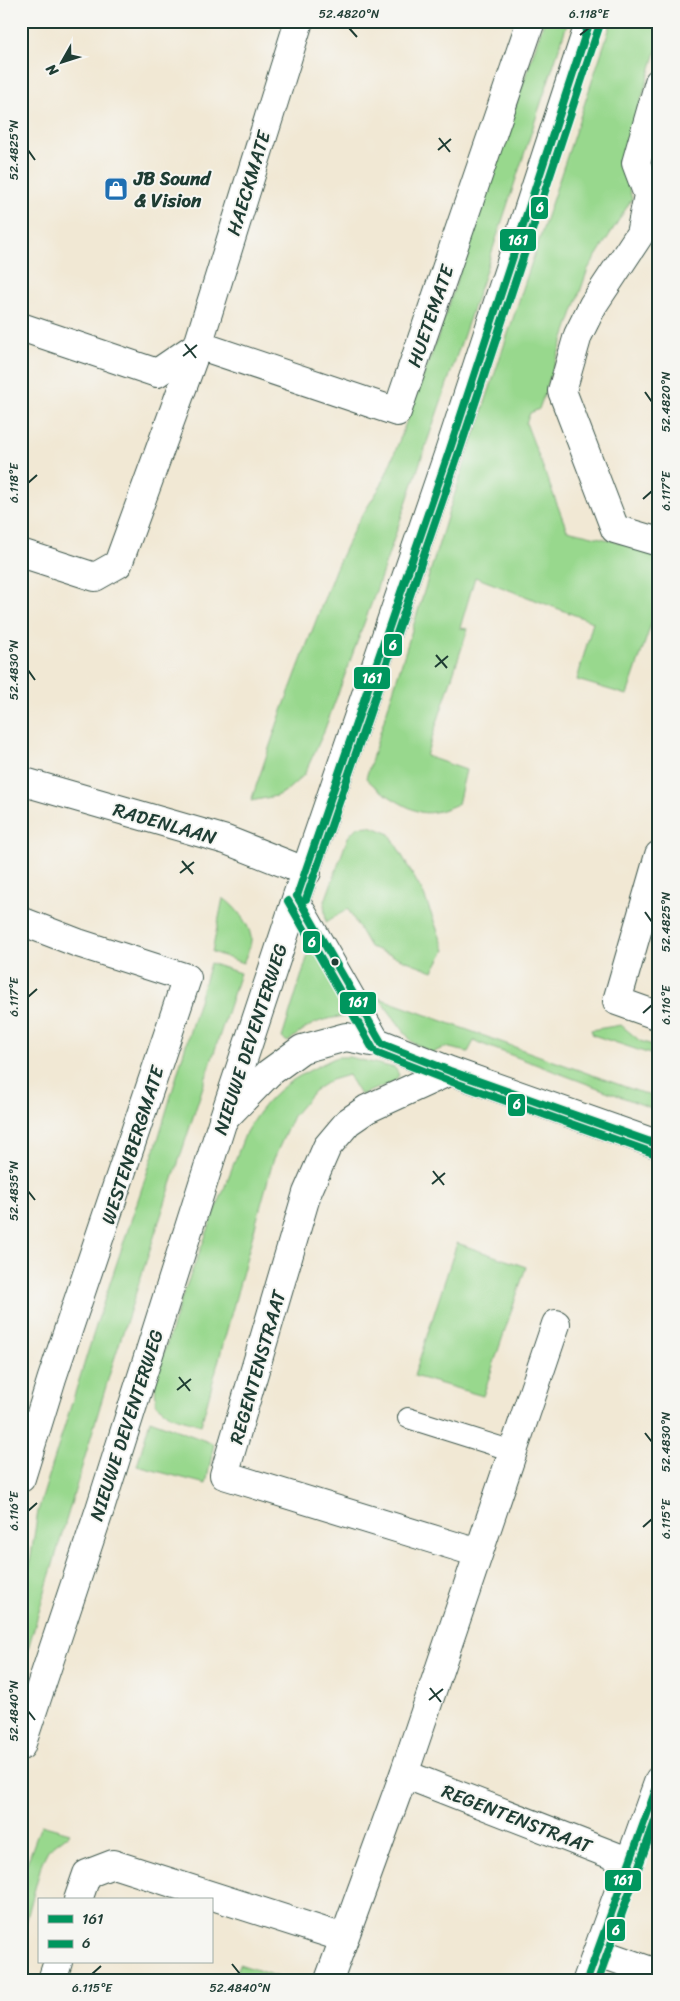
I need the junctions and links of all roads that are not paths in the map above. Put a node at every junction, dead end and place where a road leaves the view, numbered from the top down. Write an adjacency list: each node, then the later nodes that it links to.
1 (299, 21): 6 (street, HAECKMATE)
2 (531, 21): 6 (street, HUETEMATE)
3 (590, 21): 11 (street, NIEUWE DEVENTERWEG)
4 (659, 82): 7 (street)
5 (21, 327): 6 (street)
6 (198, 345): 8 (street, HAECKMATE)
7 (659, 542)
8 (21, 553)
9 (21, 781): 11 (street, RADENLAAN)
10 (659, 855): 13 (street)
11 (302, 884): 14 (lane); 16 (street, NIEUWE DEVENTERWEG)
12 (21, 921): 21 (street, WESTENBERGMATE)
13 (659, 1016)
14 (382, 1044): 15 (street); 16 (street)
15 (450, 1071): 17 (street); 22 (street, REGENTENSTRAAT)
16 (223, 1120): 23 (street, NIEUWE DEVENTERWEG)
17 (659, 1145)
18 (556, 1324): 20 (street)
19 (408, 1418): 20 (lane)
20 (513, 1452): 22 (street)
21 (21, 1478)
22 (478, 1553): 24 (street)
23 (21, 1746)
24 (404, 1774): 26 (street, REGENTENSTRAAT); 28 (street)
25 (659, 1780): 26 (street)
26 (630, 1862): 29 (street)
27 (79, 1898): 28 (street)
28 (344, 1938): 33 (street)
29 (597, 1952): 31 (street); 34 (street)
30 (57, 1964): 32 (street)
31 (659, 1974)
32 (52, 1980)
33 (330, 1980)
34 (587, 1980)

